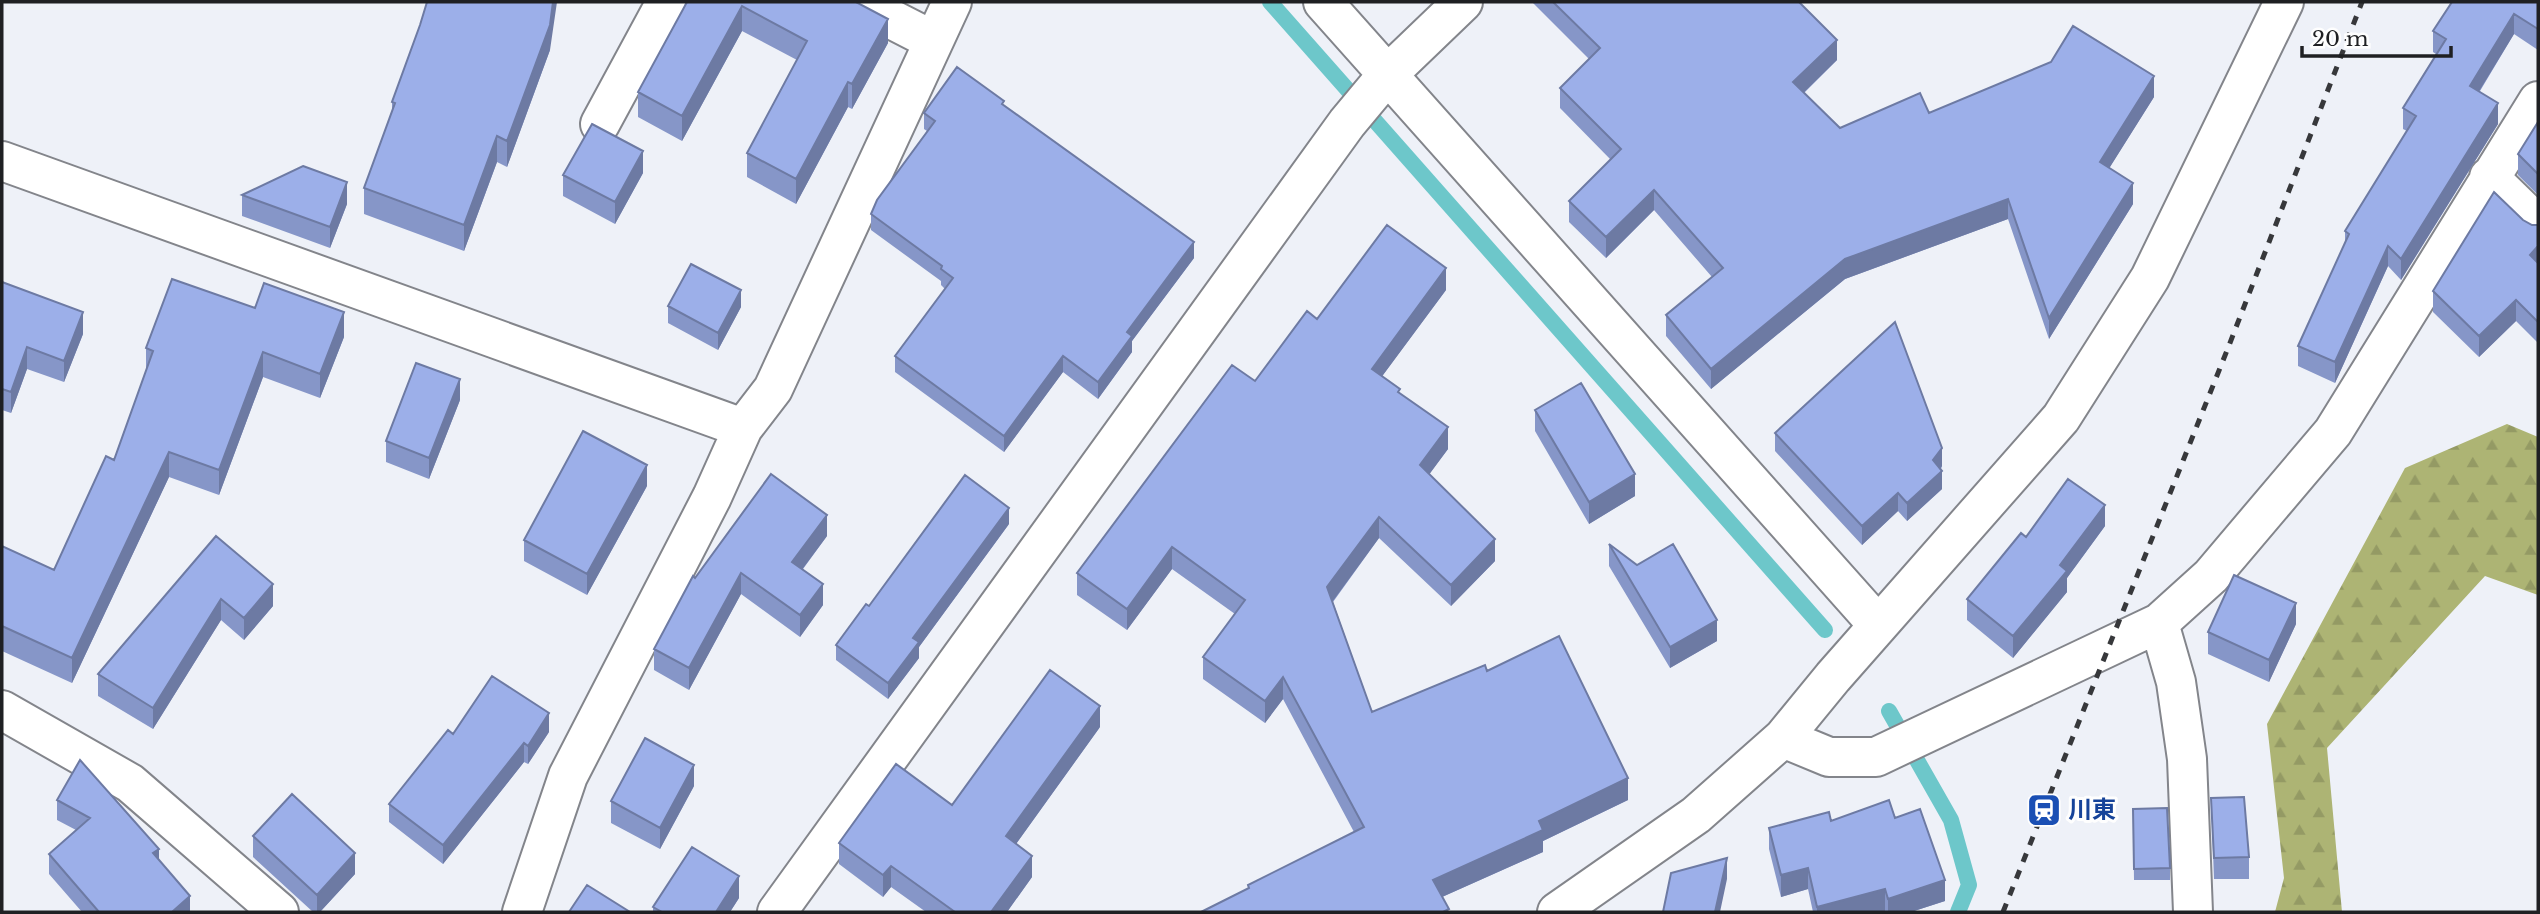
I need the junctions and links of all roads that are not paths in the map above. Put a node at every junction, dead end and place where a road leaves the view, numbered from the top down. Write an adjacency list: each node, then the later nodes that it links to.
1 (666, 2): 10 (street)
2 (858, 2): 7 (street)
3 (953, 2): 7 (street)
4 (1323, 2): 8 (street)
5 (1463, 2): 8 (street)
6 (2284, 2): 16 (street)
7 (934, 41): 14 (street)
8 (1387, 75): 16 (street); 21 (street)
9 (2538, 101): 12 (street)
10 (600, 124)
11 (2, 161): 14 (street)
12 (2489, 177): 13 (street); 15 (street)
13 (2538, 225)
14 (743, 428): 20 (street)
15 (2160, 623): 18 (street); 23 (street)
16 (1878, 625): 18 (street)
17 (2, 710): 19 (street)
18 (1783, 738): 22 (street)
19 (278, 912)
20 (522, 912)
21 (778, 912)
22 (1557, 912)
23 (2193, 912)

